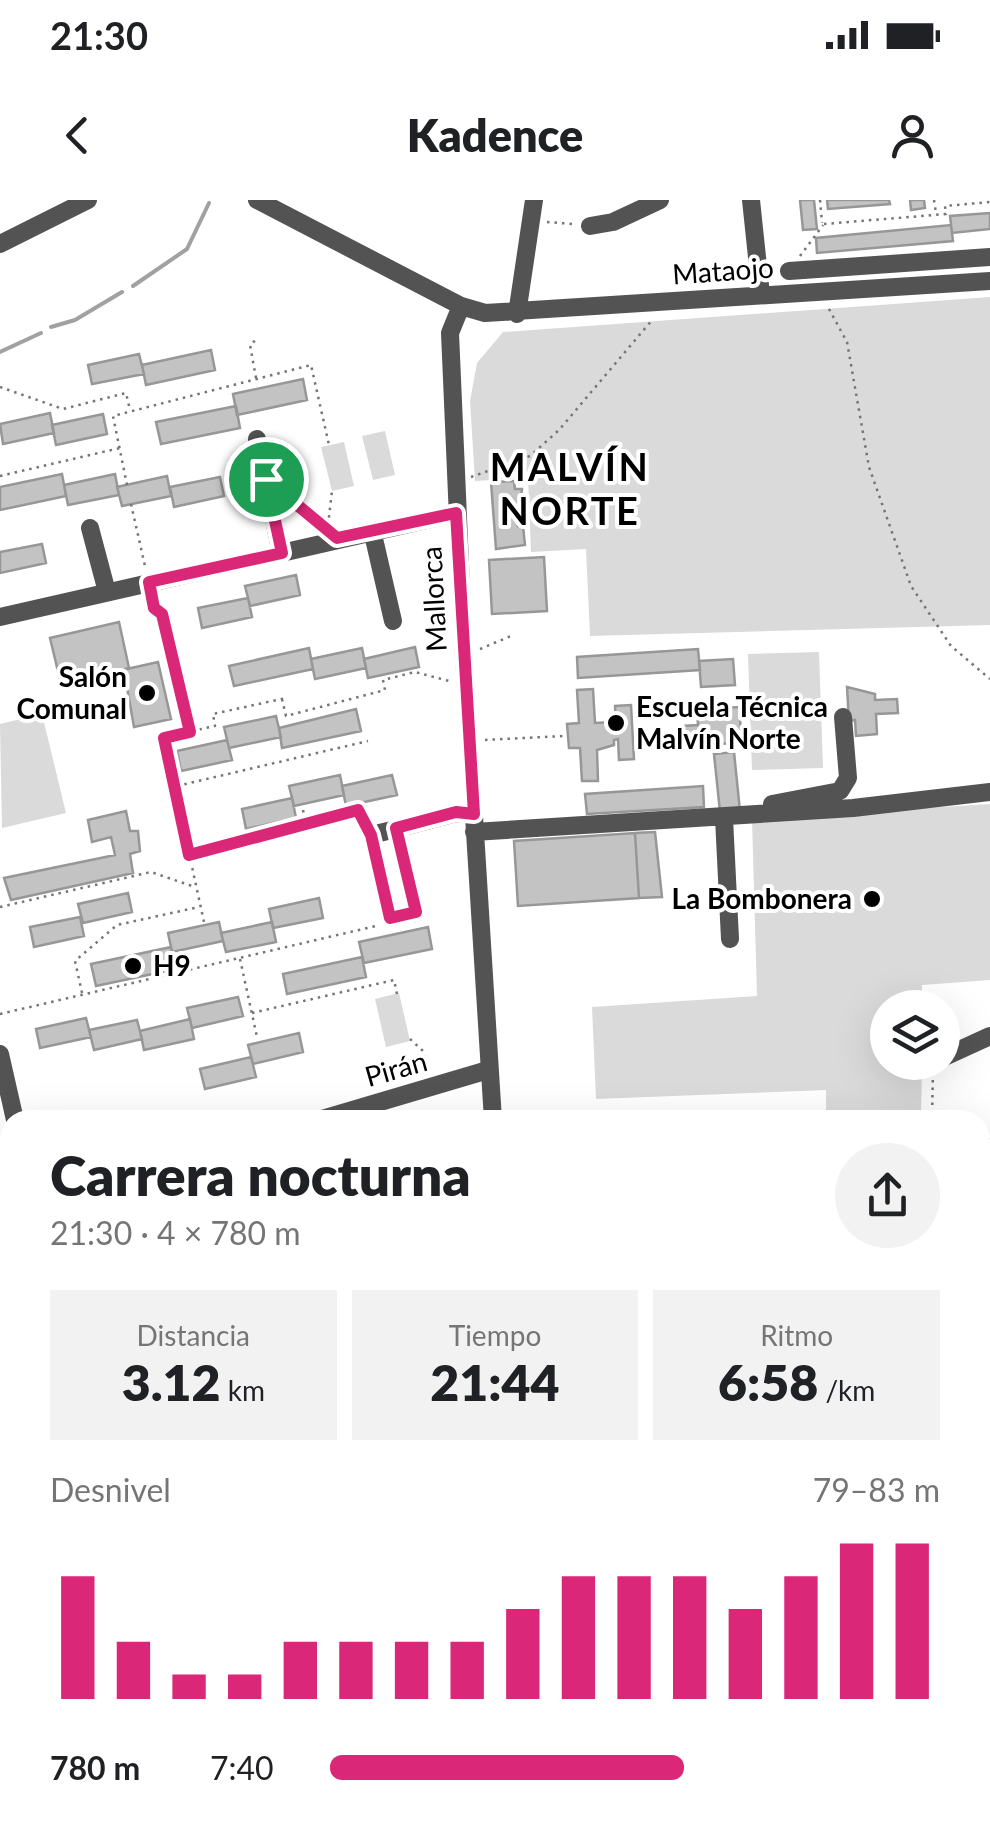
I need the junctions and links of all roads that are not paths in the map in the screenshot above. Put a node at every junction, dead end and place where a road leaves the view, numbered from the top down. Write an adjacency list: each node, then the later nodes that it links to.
1 (88, 200): 7 (street)
2 (257, 200): 12 (street)
3 (534, 200): 13 (street)
4 (660, 200): 6 (street)
5 (751, 200): 11 (street)
6 (590, 226)
7 (0, 244)
8 (990, 257): 9 (street)
9 (789, 270)
10 (990, 281): 11 (street, Mataojo)
11 (760, 296): 13 (street, Mataojo)
12 (461, 306): 13 (street, Mataojo); 15 (street, Mallorca)
13 (517, 314)
14 (257, 439): 18 (street)
15 (456, 513): 17 (street); 26 (street, Mallorca)
16 (90, 528): 19 (street)
17 (372, 530): 18 (street); 21 (street)
18 (282, 553): 19 (street)
19 (107, 592): 20 (street)
20 (0, 617)
21 (393, 621)
22 (843, 716): 24 (street)
23 (990, 792): 24 (street)
24 (760, 814): 25 (street)
25 (724, 818): 26 (street); 28 (street)
26 (474, 823): 27 (street); 32 (street, Mallorca)
27 (396, 828): 27 (street)
28 (730, 939)
29 (990, 1036): 30 (street)
30 (960, 1050)
31 (0, 1054): 33 (street)
32 (488, 1070): 34 (street, Pirán); 35 (street, Mallorca)
33 (13, 1110)
34 (354, 1110)
35 (494, 1110)

